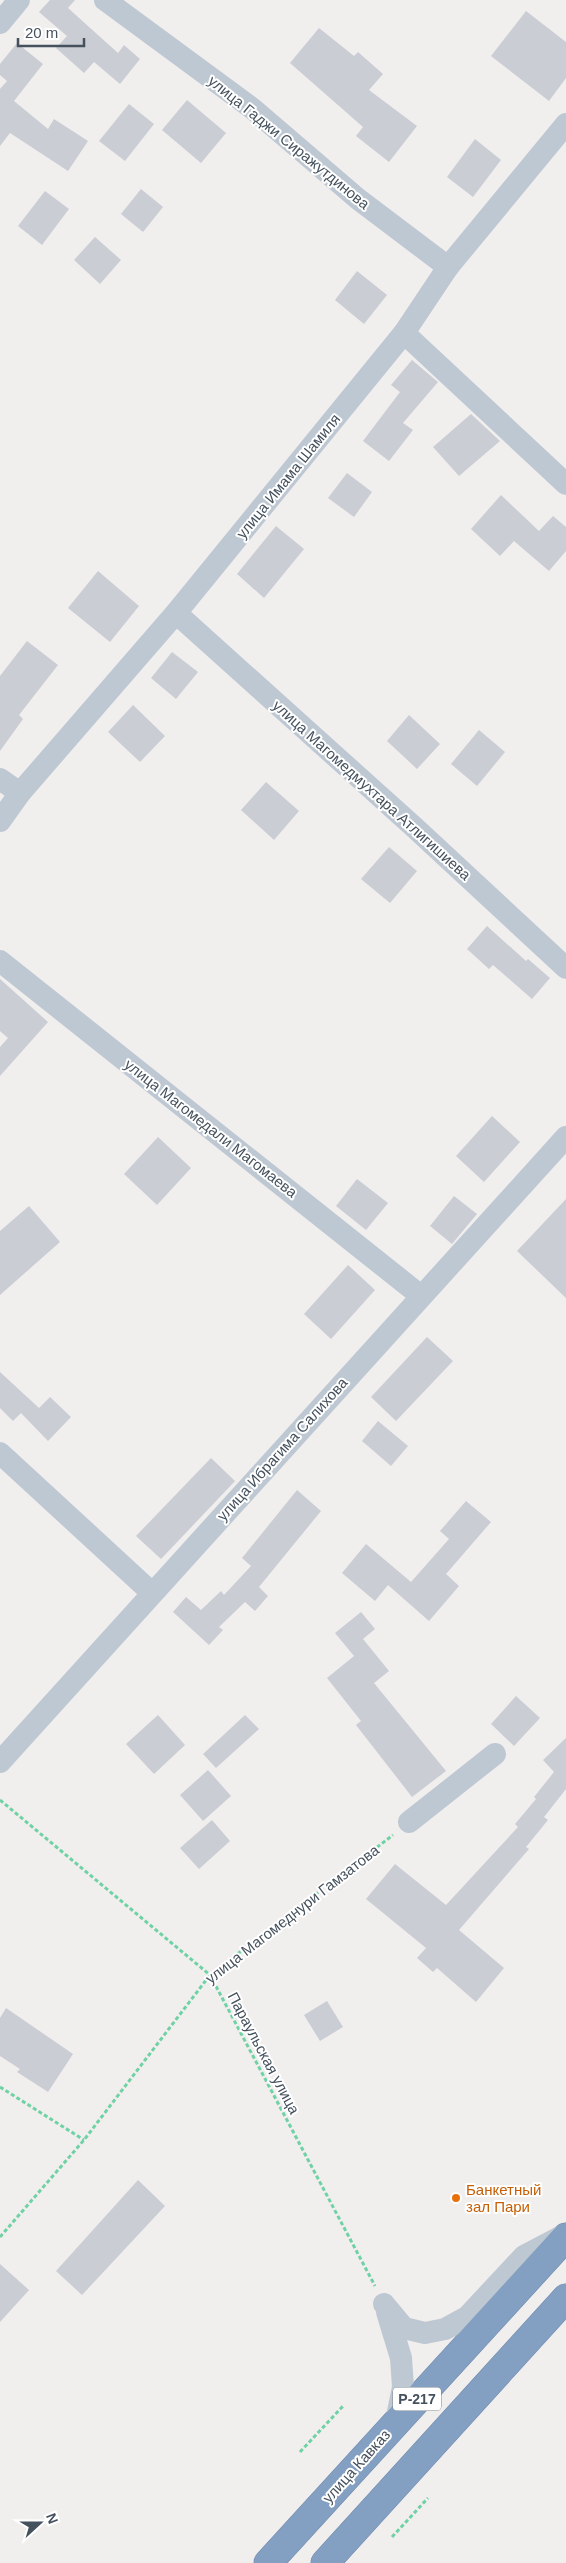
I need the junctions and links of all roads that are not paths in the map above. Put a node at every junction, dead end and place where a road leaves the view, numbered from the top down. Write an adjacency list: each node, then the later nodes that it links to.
1 (19, 0): 3 (street)
2 (105, 0): 5 (street, улица Гаджи Сиражутдинова)
3 (0, 23)
4 (566, 124): 5 (street, улица Имама Шамиля)
5 (448, 267): 6 (street, улица Имама Шамиля)
6 (404, 333): 7 (street); 8 (street, улица Имама Шамиля)
7 (566, 484)
8 (176, 613): 10 (street, улица Имама Шамиля); 13 (street, улица Магомедмухтара Атлигишиева)
9 (0, 779): 10 (street)
10 (20, 793): 11 (street, улица Имама Шамиля)
11 (0, 821)
12 (0, 961): 15 (street, улица Магомедали Магомаева)
13 (566, 968)
14 (566, 1137): 15 (street, улица Ибрагима Салихова)
15 (421, 1296): 17 (street, улица Ибрагима Салихова)
16 (0, 1453): 17 (street)
17 (152, 1593): 19 (street, улица Ибрагима Салихова)
18 (495, 1754): 20 (street)
19 (0, 1762)
20 (409, 1822)
21 (566, 2235): 23 (highway, улица Кавказ / Р-217); 23 (street)
22 (566, 2298): 25 (highway, Р-217)
23 (396, 2422): 24 (highway, улица Кавказ / Р-217)
24 (268, 2563)
25 (325, 2563)

